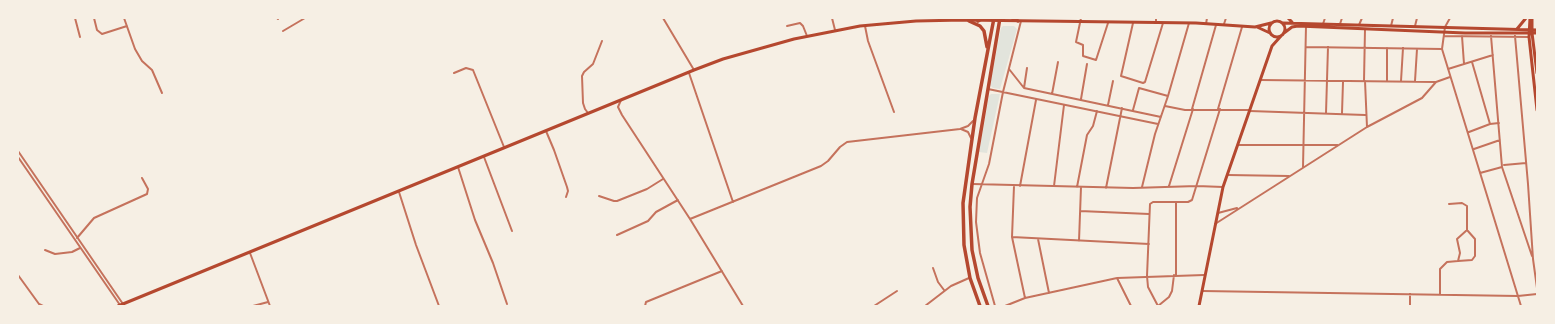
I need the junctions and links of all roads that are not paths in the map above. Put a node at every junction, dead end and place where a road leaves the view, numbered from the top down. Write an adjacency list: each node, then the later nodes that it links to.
1 (75, 18): 80 (street)
2 (94, 18): 56 (street)
3 (124, 18): 56 (street)
4 (305, 18): 69 (street)
5 (663, 18): 100 (street)
6 (832, 18): 67 (street)
7 (983, 18): 34 (highway)
8 (1012, 18): 35 (highway)
9 (1100, 18): 37 (street)
10 (1119, 18): 39 (street)
11 (1138, 18): 41 (street)
12 (1156, 18): 42 (street)
13 (1175, 18): 44 (street)
14 (1197, 18): 46 (street)
15 (1207, 18): 50 (street)
16 (1226, 18): 58 (street)
17 (1279, 18): 36 (main road)
18 (1284, 18): 48 (main road)
19 (1288, 18): 49 (main road)
20 (1325, 18): 51 (street)
21 (1342, 18): 54 (street)
22 (1362, 18): 55 (street)
23 (1393, 18): 61 (street)
24 (1417, 18): 62 (street)
25 (1450, 18): 64 (street)
26 (1526, 18): 66 (main road)
27 (1531, 18): 70 (main road)
28 (963, 19): 33 (main road); 52 (main road)
29 (994, 20): 30 (main road); 34 (main road); 90 (highway)
30 (1000, 20): 35 (main road); 117 (highway)
31 (1063, 20): 32 (main road); 35 (main road)
32 (1081, 20): 37 (main road); 38 (street)
33 (969, 21): 34 (main road); 90 (highway)
34 (978, 21)
35 (1019, 21): 99 (street)
36 (1275, 21): 47 (main road); 48 (main road)
37 (1100, 23): 38 (main road)
38 (1108, 23): 39 (main road)
39 (1118, 23): 40 (main road)
40 (1133, 23): 41 (main road); 43 (street)
41 (1137, 23): 42 (main road)
42 (1156, 23): 43 (main road)
43 (1163, 23): 44 (main road)
44 (1175, 23): 45 (main road)
45 (1189, 23): 46 (main road); 121 (street)
46 (1196, 23): 50 (main road)
47 (1271, 23): 63 (main road); 73 (main road)
48 (1283, 23): 49 (main road); 71 (main road)
49 (1294, 23): 51 (main road)
50 (1206, 24): 53 (main road)
51 (1323, 24): 54 (main road)
52 (865, 25): 67 (main road); 135 (street)
53 (1216, 25): 58 (main road); 129 (street)
54 (1340, 25): 55 (main road)
55 (1359, 25): 61 (main road)
56 (127, 26): 119 (street)
57 (787, 26): 75 (street)
58 (1224, 26): 59 (main road)
59 (1242, 26): 63 (main road); 130 (street)
60 (1306, 26): 65 (main road); 71 (main road); 83 (street)
61 (1391, 26): 62 (main road)
62 (1415, 26): 64 (main road)
63 (1255, 27): 73 (main road)
64 (1445, 27): 66 (main road); 74 (street)
65 (1365, 29): 74 (main road); 88 (street)
66 (1516, 29): 70 (main road)
67 (835, 30): 75 (main road)
68 (1537, 30): 70 (main road)
69 (284, 31)
70 (1530, 32): 72 (main road); 74 (main road); 79 (street); 91 (main road); 92 (main road)
71 (1284, 33): 76 (main road)
72 (1537, 33)
73 (1271, 34): 76 (main road); 82 (main road)
74 (1444, 34): 77 (street); 89 (street)
75 (807, 36): 100 (main road)
76 (1281, 36): 82 (main road)
77 (1462, 36): 78 (street); 97 (street)
78 (1491, 36): 79 (street); 93 (street)
79 (1515, 36): 161 (street)
80 (80, 37)
81 (602, 41): 136 (street)
82 (1272, 46): 106 (main road)
83 (1306, 47): 84 (street); 108 (street)
84 (1328, 47): 88 (street); 109 (street)
85 (1387, 48): 86 (street); 88 (street); 111 (street)
86 (1403, 48): 87 (street); 112 (street)
87 (1418, 48): 89 (street); 113 (street)
88 (1365, 49): 110 (street)
89 (1442, 49): 101 (street)
90 (988, 51): 143 (highway)
91 (1531, 52): 92 (street); 133 (main road)
92 (1536, 54): 104 (main road)
93 (1492, 55): 95 (street); 144 (street)
94 (1058, 62): 120 (street)
95 (1472, 62): 97 (street); 146 (street)
96 (1088, 64): 124 (street)
97 (1464, 64): 101 (street)
98 (1027, 68): 116 (street)
99 (1009, 69): 116 (street); 118 (street)
100 (694, 70): 102 (main road)
101 (1448, 70): 105 (street)
102 (689, 72): 122 (main road); 186 (street)
103 (454, 73): 156 (street)
104 (1537, 73)
105 (1450, 77): 115 (street); 150 (street)
106 (1261, 80): 108 (street); 132 (main road)
107 (1113, 81): 126 (street)
108 (1305, 81): 109 (street); 137 (street)
109 (1327, 81): 114 (street); 138 (street)
110 (1365, 81): 111 (street); 114 (street); 140 (street)
111 (1387, 81): 112 (street)
112 (1401, 81): 113 (street)
113 (1415, 81): 115 (street)
114 (1343, 82): 139 (street)
115 (1436, 82): 147 (street)
116 (1024, 88): 120 (street)
117 (988, 89): 118 (street); 170 (highway)
118 (1003, 92): 123 (street); 171 (street)
119 (162, 93)
120 (1052, 94): 124 (street)
121 (1168, 96): 127 (street); 131 (street)
122 (621, 100): 136 (main road); 169 (street)
123 (1036, 100): 125 (street); 173 (street)
124 (1081, 100): 126 (street)
125 (1064, 105): 134 (street); 174 (street)
126 (1108, 105): 128 (street)
127 (1165, 106): 129 (street); 142 (street)
128 (1122, 108): 131 (street); 141 (street)
129 (1193, 109): 130 (street); 178 (street)
130 (1219, 109): 132 (street); 175 (street)
131 (1134, 110): 142 (street)
132 (1250, 110): 137 (street); 153 (main road)
133 (1537, 110)
134 (1097, 111): 141 (street); 176 (street)
135 (894, 112)
136 (588, 113): 149 (main road)
137 (1304, 113): 138 (street); 154 (street)
138 (1326, 113): 139 (street)
139 (1342, 113): 140 (street)
140 (1365, 115): 147 (street)
141 (1121, 116): 145 (street); 180 (street)
142 (1161, 117): 145 (street)
143 (976, 118): 148 (street); 151 (highway)
144 (1499, 123): 146 (street); 152 (street)
145 (1158, 124): 181 (street)
146 (1490, 124): 150 (street)
147 (1366, 127): 155 (street)
148 (960, 129): 151 (street); 186 (street)
149 (546, 131): 156 (main road); 184 (street)
150 (1469, 132): 157 (street)
151 (972, 139): 214 (highway)
152 (1500, 140): 157 (street); 162 (street)
153 (1238, 144): 154 (street); 166 (main road)
154 (1304, 145): 155 (street); 164 (street)
155 (1337, 145): 164 (street)
156 (504, 148): 160 (main road)
157 (1474, 149): 165 (street)
158 (18, 151): 199 (street)
159 (18, 157): 203 (street)
160 (484, 157): 163 (main road); 196 (street)
161 (1526, 163): 162 (street); 206 (street)
162 (1503, 166): 165 (street); 206 (street)
163 (458, 167): 182 (main road); 227 (street)
164 (1303, 168): 167 (street)
165 (1480, 173): 224 (street)
166 (1228, 175): 167 (street); 179 (main road)
167 (1289, 176): 189 (street)
168 (142, 178): 199 (street)
169 (663, 179): 183 (street); 185 (street)
170 (972, 184): 171 (street); 238 (highway)
171 (981, 184): 172 (street); 239 (street)
172 (1014, 186): 173 (street); 198 (street)
173 (1020, 186): 174 (street)
174 (1054, 186): 176 (street)
175 (1197, 186): 178 (street); 179 (street); 187 (street)
176 (1077, 187): 177 (street)
177 (1081, 187): 180 (street); 190 (street)
178 (1169, 187): 181 (street)
179 (1223, 187): 191 (main road)
180 (1106, 188): 181 (street)
181 (1142, 188)
182 (399, 192): 205 (main road); 232 (street)
183 (599, 196)
184 (566, 197)
185 (678, 200): 193 (street); 197 (street)
186 (733, 202): 193 (street)
187 (1176, 202): 192 (street); 211 (street)
188 (1449, 204): 195 (street)
189 (1240, 207): 191 (street); 194 (street)
190 (1080, 211): 192 (street); 201 (street)
191 (1217, 213): 194 (main road)
192 (1150, 214): 202 (street)
193 (690, 219): 209 (street)
194 (1215, 224): 213 (main road)
195 (1467, 230): 207 (street); 207 (street)
196 (512, 231)
197 (617, 235)
198 (1012, 237): 200 (street); 225 (street)
199 (77, 238): 203 (street)
200 (1038, 239): 201 (street); 220 (street)
201 (1079, 241): 202 (street)
202 (1149, 244): 212 (street)
203 (82, 247): 204 (street); 228 (street)
204 (45, 250)
205 (250, 253): 226 (street); 228 (main road)
206 (1533, 259): 216 (street)
207 (1458, 261): 223 (street)
208 (933, 268): 217 (street)
209 (722, 272): 233 (street); 234 (street)
210 (18, 275): 229 (street)
211 (1175, 275): 212 (street); 213 (street); 242 (street)
212 (1147, 276): 215 (street); 242 (street)
213 (1204, 276): 219 (main road)
214 (970, 278): 217 (street); 237 (highway)
215 (1116, 278): 220 (street); 241 (street)
216 (1537, 288)
217 (944, 290): 236 (street)
218 (897, 291): 235 (street)
219 (1202, 291): 221 (street); 243 (main road)
220 (1049, 293): 225 (street)
221 (1410, 294): 223 (street); 244 (street)
222 (1537, 294): 224 (street)
223 (1440, 295): 224 (street)
224 (1518, 296): 245 (street)
225 (1025, 298): 240 (street)
226 (268, 302): 230 (street); 231 (street)
227 (507, 304)
228 (121, 305)
229 (43, 306)
230 (253, 306)
231 (270, 306)
232 (439, 306)
233 (645, 306)
234 (743, 306)
235 (874, 306)
236 (925, 306)
237 (980, 306)
238 (988, 306)
239 (995, 306)
240 (1005, 306)
241 (1131, 306)
242 (1158, 306)
243 (1199, 306)
244 (1410, 306)
245 (1521, 306)

